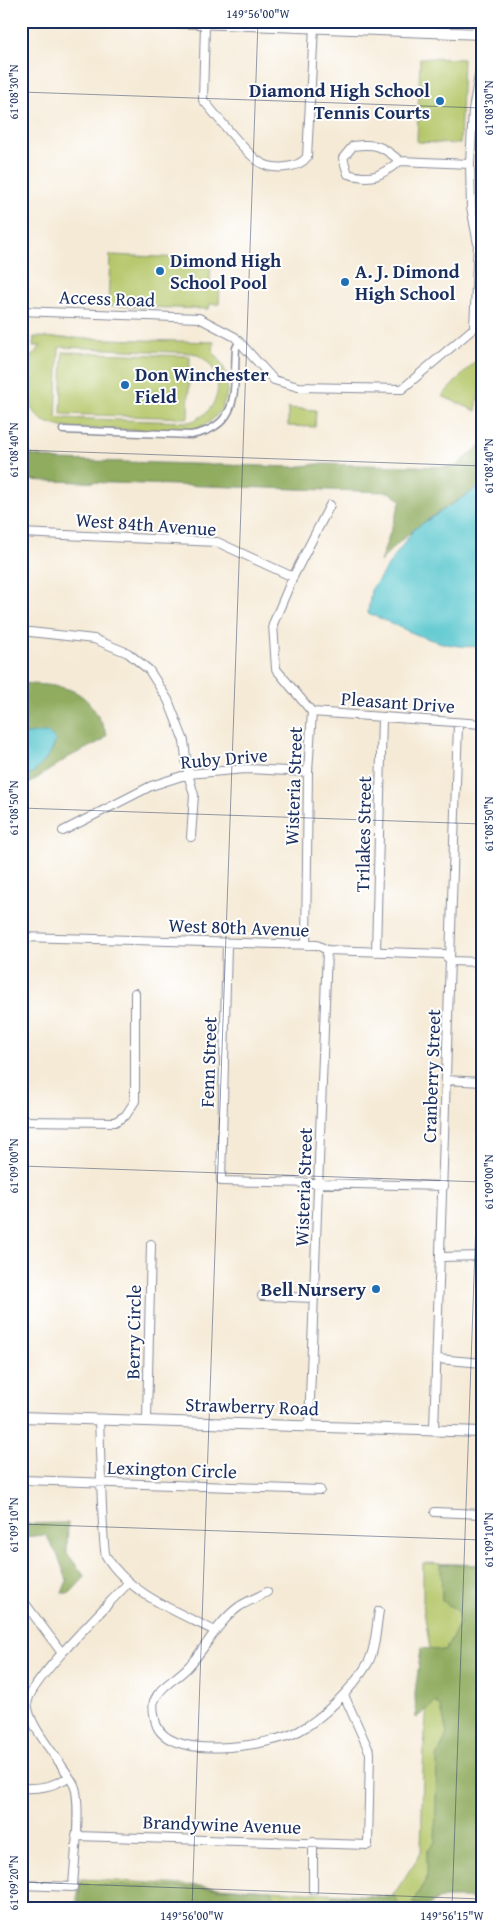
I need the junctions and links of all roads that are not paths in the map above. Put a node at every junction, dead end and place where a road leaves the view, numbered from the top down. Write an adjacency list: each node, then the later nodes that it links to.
1 (142, 21): 2 (street)
2 (205, 24): 3 (street); 3 (street)
3 (317, 25): 4 (street)
4 (482, 34)
5 (482, 58): 7 (street)
6 (400, 161): 6 (street); 7 (street)
7 (470, 164): 9 (street, Access Road)
8 (21, 311): 9 (street, Access Road)
9 (239, 342): 10 (street)
10 (63, 430)
11 (330, 505): 13 (street, Wisteria Street)
12 (21, 533): 13 (street, West 84th Avenue)
13 (293, 577): 15 (street, Wisteria Street)
14 (21, 631): 20 (street)
15 (312, 712): 16 (street, Pleasant Drive); 19 (street, Wisteria Street)
16 (382, 717): 17 (street, Pleasant Drive); 27 (street, Trilakes Street)
17 (458, 724): 18 (street, Pleasant Drive); 28 (street, Cranberry Street)
18 (482, 724)
19 (308, 772): 20 (street, Ruby Drive); 25 (street, Wisteria Street)
20 (188, 774): 21 (street, Ruby Drive); 22 (street)
21 (63, 831)
22 (191, 837)
23 (21, 937): 24 (street, West 80th Avenue)
24 (227, 944): 25 (street, West 80th Avenue); 34 (street, Fenn Street)
25 (306, 945): 26 (street, West 80th Avenue)
26 (327, 950): 27 (street, West 80th Avenue); 34 (street, Wisteria Street)
27 (376, 952): 28 (street, West 80th Avenue)
28 (451, 961): 29 (street, West 80th Avenue); 31 (street, Cranberry Street)
29 (482, 962)
30 (135, 993): 33 (street)
31 (446, 1080): 32 (street); 35 (street, Cranberry Street)
32 (482, 1082)
33 (21, 1120)
34 (320, 1182): 35 (street); 40 (street, Wisteria Street)
35 (444, 1186): 38 (street, Cranberry Street)
36 (152, 1244): 45 (street, Berry Circle)
37 (482, 1256): 38 (street)
38 (441, 1257): 41 (street, Cranberry Street)
39 (262, 1296): 40 (street)
40 (314, 1298): 46 (street, Wisteria Street)
41 (438, 1359): 42 (street); 47 (street, Cranberry Street)
42 (482, 1363)
43 (21, 1416): 44 (street, Strawberry Road)
44 (99, 1419): 45 (street, Strawberry Road); 50 (street)
45 (147, 1420): 46 (street, Strawberry Road)
46 (309, 1425): 47 (street, Strawberry Road)
47 (434, 1429): 48 (street, Strawberry Road)
48 (482, 1432)
49 (23, 1480): 50 (street, Lexington Circle)
50 (103, 1483): 51 (street, Lexington Circle); 54 (street)
51 (320, 1490)
52 (435, 1512): 53 (street)
53 (482, 1514)
54 (129, 1582): 58 (street); 59 (street)
55 (267, 1592): 58 (street)
56 (21, 1598): 59 (street)
57 (379, 1611): 60 (street)
58 (216, 1631): 60 (street)
59 (62, 1653): 61 (street)
60 (344, 1695): 64 (street, Brandywine Avenue)
61 (68, 1777): 62 (street); 63 (street)
62 (21, 1788)
63 (76, 1836): 64 (street, Brandywine Avenue); 65 (street)
64 (313, 1842): 66 (street)
65 (21, 1885)
66 (313, 1890)

